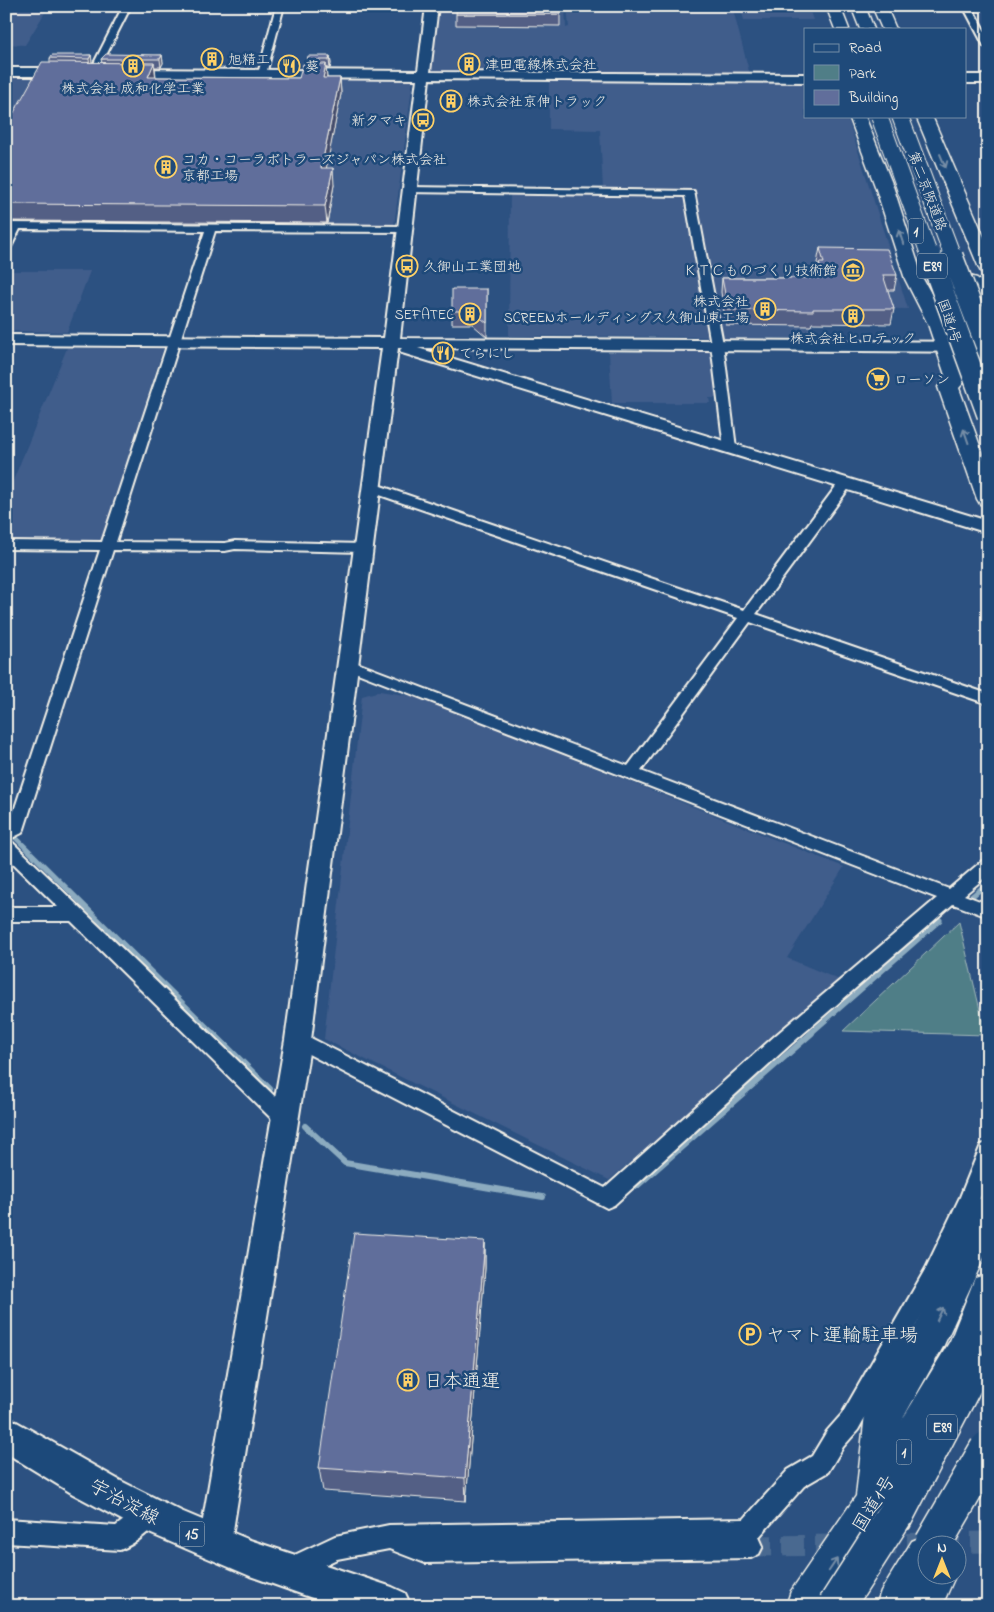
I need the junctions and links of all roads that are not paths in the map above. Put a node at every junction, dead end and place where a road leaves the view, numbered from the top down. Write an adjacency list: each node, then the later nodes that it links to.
1 (127, 6): 17 (street)
2 (280, 6): 18 (street)
3 (432, 6): 19 (street)
4 (822, 6): 10 (highway)
5 (833, 6): 11 (highway)
6 (840, 6): 12 (highway)
7 (860, 6): 13 (highway)
8 (880, 6): 14 (highway)
9 (967, 6): 15 (street)
10 (829, 28)
11 (842, 28)
12 (848, 28)
13 (868, 28)
14 (889, 28)
15 (988, 46)
16 (6, 72): 17 (street)
17 (103, 73): 18 (street)
18 (262, 74): 19 (street)
19 (424, 75): 20 (street); 29 (street)
20 (804, 78)
21 (966, 79): 22 (street)
22 (988, 79)
23 (858, 118): 38 (highway, one-way to 23)
24 (873, 118): 36 (highway, 国道1号 / 1)
25 (880, 118): 47 (highway, 第二京阪道路 / E89, bridge)
26 (901, 118): 45 (highway, 第二京阪道路 / E89, bridge)
27 (906, 118): 35 (highway, 国道1号 / 1)
28 (925, 118): 34 (highway, one-way to 34)
29 (409, 190): 32 (street); 43 (street)
30 (11, 226): 31 (street); 33 (street)
31 (211, 228): 32 (street); 41 (street)
32 (403, 229): 42 (street)
33 (6, 246)
34 (988, 268)
35 (970, 282): 37 (highway); 39 (highway, 国道1号 / 1)
36 (939, 289): 38 (highway); 44 (highway, 国道1号 / 1)
37 (988, 299)
38 (925, 303): 44 (highway)
39 (988, 327)
40 (6, 340): 41 (street)
41 (174, 341): 42 (street); 55 (street)
42 (391, 343): 43 (street); 49 (street); 51 (street)
43 (717, 344): 44 (street); 49 (street)
44 (952, 346): 45 (street); 46 (highway); 47 (highway, 国道1号 / 1)
45 (988, 348)
46 (957, 379): 47 (highway); 52 (highway, one-way to 46)
47 (982, 413): 48 (highway, 国道1号 / 1)
48 (988, 444)
49 (730, 448): 50 (street)
50 (845, 484): 53 (street); 57 (street)
51 (370, 488): 56 (street); 57 (street)
52 (988, 499)
53 (988, 527)
54 (6, 545): 55 (street)
55 (108, 546): 56 (street); 61 (street)
56 (362, 548): 58 (street)
57 (747, 617): 59 (street); 60 (street)
58 (347, 664): 60 (street); 68 (street)
59 (988, 699)
60 (631, 773): 64 (street)
61 (6, 835)
62 (6, 846): 67 (street)
63 (988, 865): 64 (street)
64 (950, 897): 65 (street); 68 (street)
65 (988, 911)
66 (6, 914): 67 (street)
67 (76, 914): 69 (street)
68 (298, 1040): 69 (street)
69 (285, 1119): 86 (street)
70 (988, 1151): 76 (street)
71 (988, 1212): 74 (highway, one-way to 71)
72 (988, 1290): 73 (highway, 国道1号 / 1)
73 (979, 1338): 74 (street); 80 (highway, 国道1号 / 1); 93 (highway, E89, bridge)
74 (917, 1358): 75 (highway)
75 (888, 1408): 76 (street); 80 (highway)
76 (850, 1422): 85 (street)
77 (6, 1433): 81 (main road, 宇治淀線 / 15)
78 (988, 1449): 83 (highway, bridge)
79 (988, 1475): 84 (highway)
80 (873, 1505): 92 (highway, 国道1号 / 1, one-way to 80)
81 (150, 1514): 82 (street); 86 (main road, 宇治淀線 / 15)
82 (6, 1531)
83 (939, 1534)
84 (957, 1534)
85 (389, 1537): 87 (street); 88 (street)
86 (215, 1543): 88 (main road, 宇治淀線 / 15)
87 (751, 1546)
88 (286, 1571): 91 (main road, 宇治淀線 / 15)
89 (916, 1572): 94 (highway)
90 (931, 1584): 95 (highway)
91 (392, 1606)
92 (806, 1606)
93 (836, 1606)
94 (896, 1606)
95 (920, 1606)

